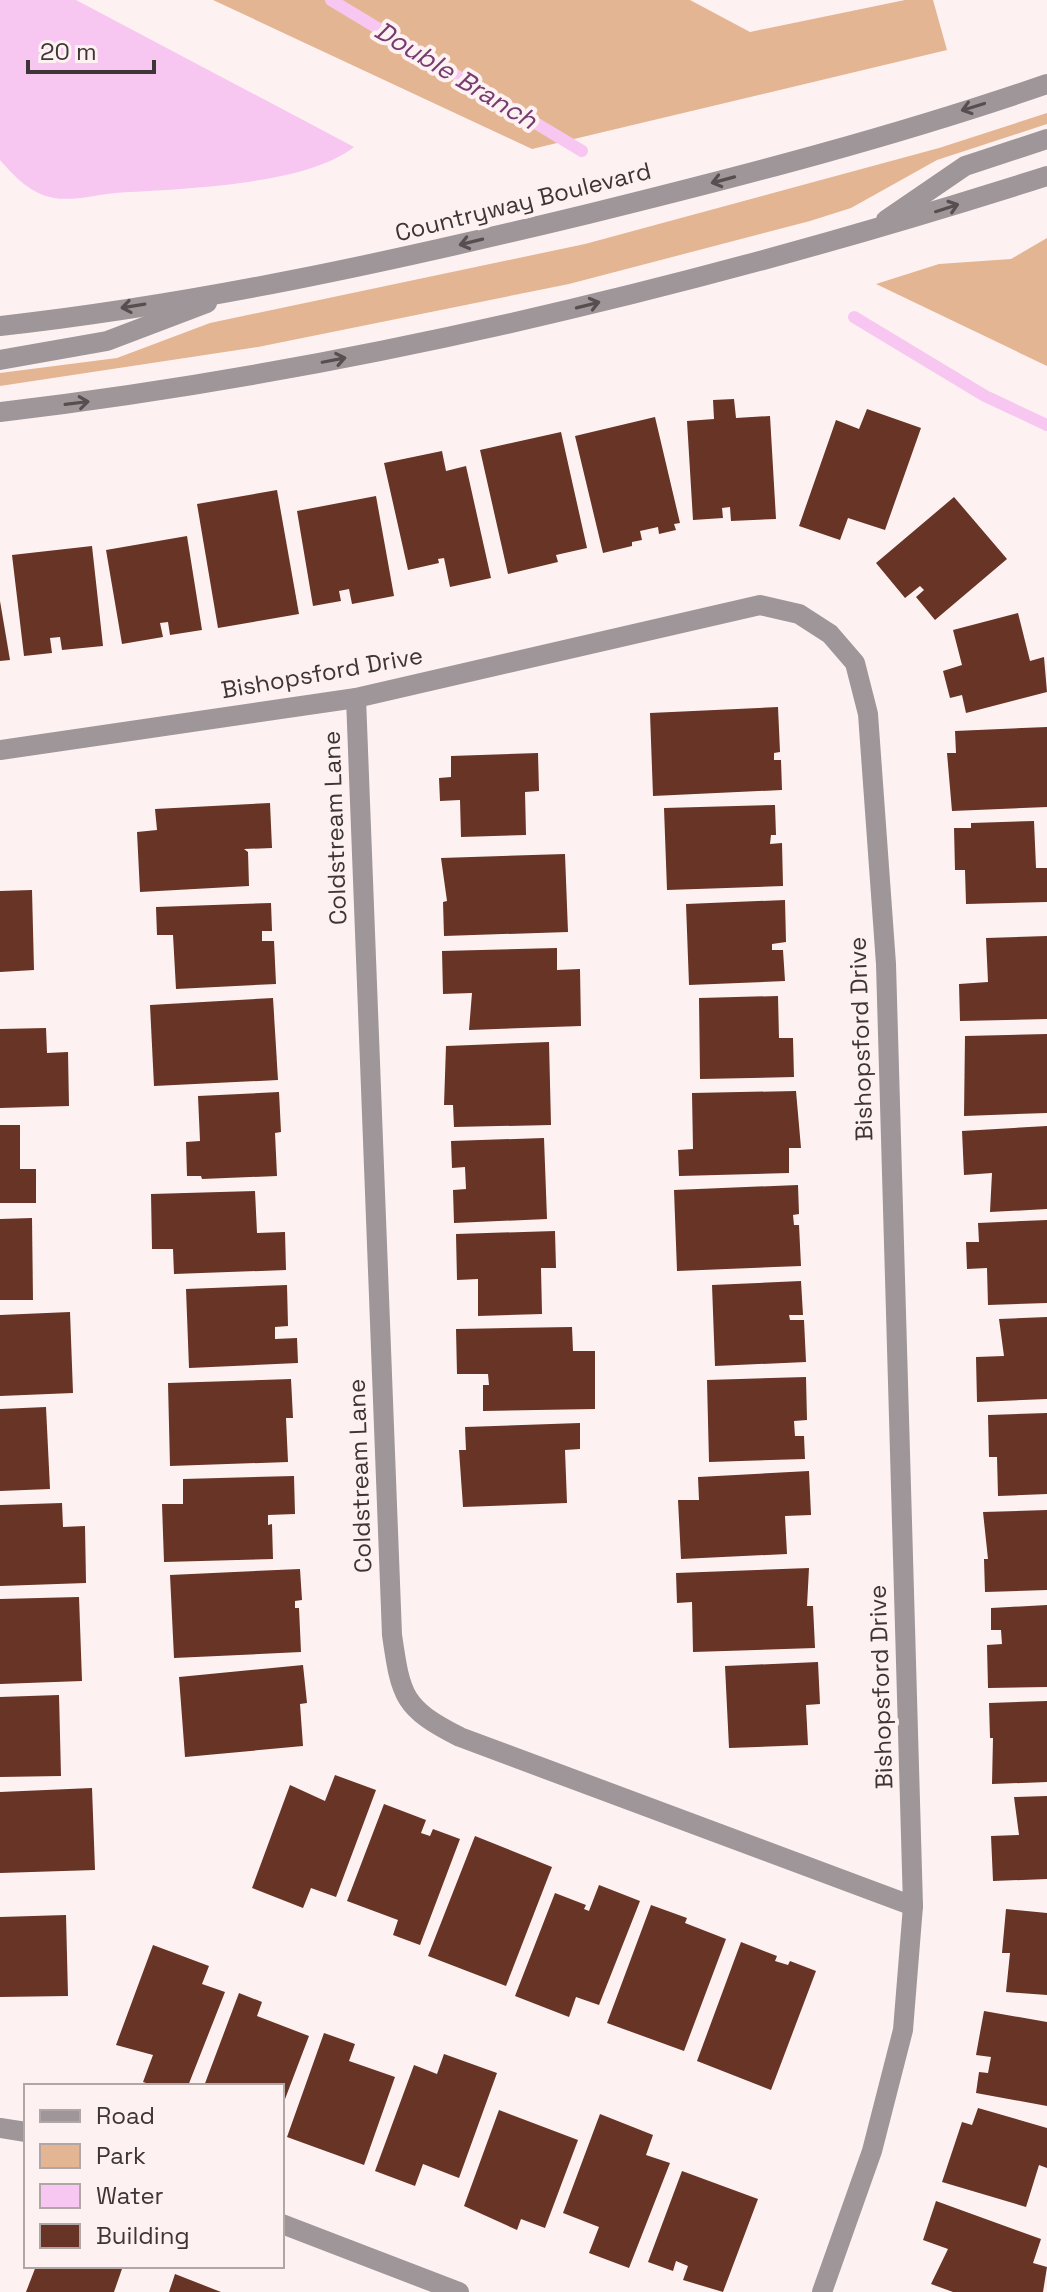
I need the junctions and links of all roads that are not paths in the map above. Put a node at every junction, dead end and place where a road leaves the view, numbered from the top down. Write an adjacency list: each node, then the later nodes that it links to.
1 (1047, 84): 5 (street, Countryway Boulevard, one-way to 5)
2 (1047, 139): 4 (street)
3 (1047, 176): 4 (street, one-way to 3)
4 (866, 234): 8 (street, one-way to 4)
5 (240, 289): 6 (street, Countryway Boulevard, one-way to 6); 7 (street)
6 (0, 326)
7 (0, 360)
8 (0, 412)
9 (356, 698): 10 (street, Bishopsford Drive); 11 (street, Coldstream Lane); 11 (street, Bishopsford Drive)
10 (0, 750)
11 (913, 1906): 16 (street, Bishopsford Drive)
12 (0, 2128): 13 (street)
13 (24, 2132)
14 (284, 2225): 15 (street)
15 (459, 2292)
16 (822, 2292)

